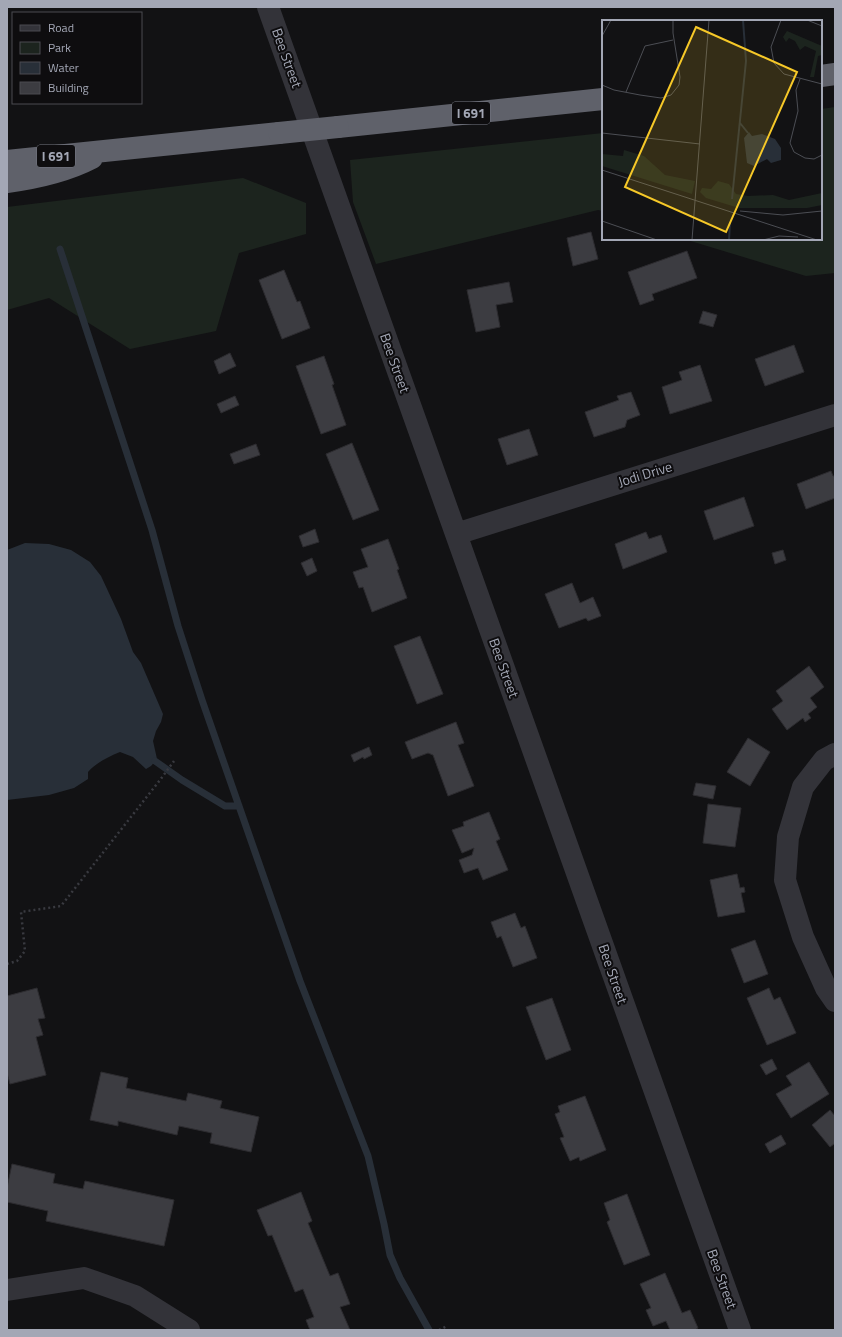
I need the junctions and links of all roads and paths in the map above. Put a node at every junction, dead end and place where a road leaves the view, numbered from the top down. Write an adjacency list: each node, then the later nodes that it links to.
1 (268, 7): 9 (street, Bee Street)
2 (835, 74): 3 (highway)
3 (822, 76)
4 (602, 99): 5 (highway, I 691, bridge)
5 (105, 150): 6 (highway, I 691); 7 (highway)
6 (7, 161)
7 (7, 182)
8 (835, 415): 9 (street, Jodi Drive)
9 (456, 534): 18 (street, Bee Street)
10 (835, 754): 13 (street)
11 (174, 761): 12 (path)
12 (7, 964)
13 (835, 1002)
14 (7, 1290): 16 (street)
15 (447, 1326): 17 (path)
16 (189, 1330)
17 (439, 1330)
18 (740, 1330)

